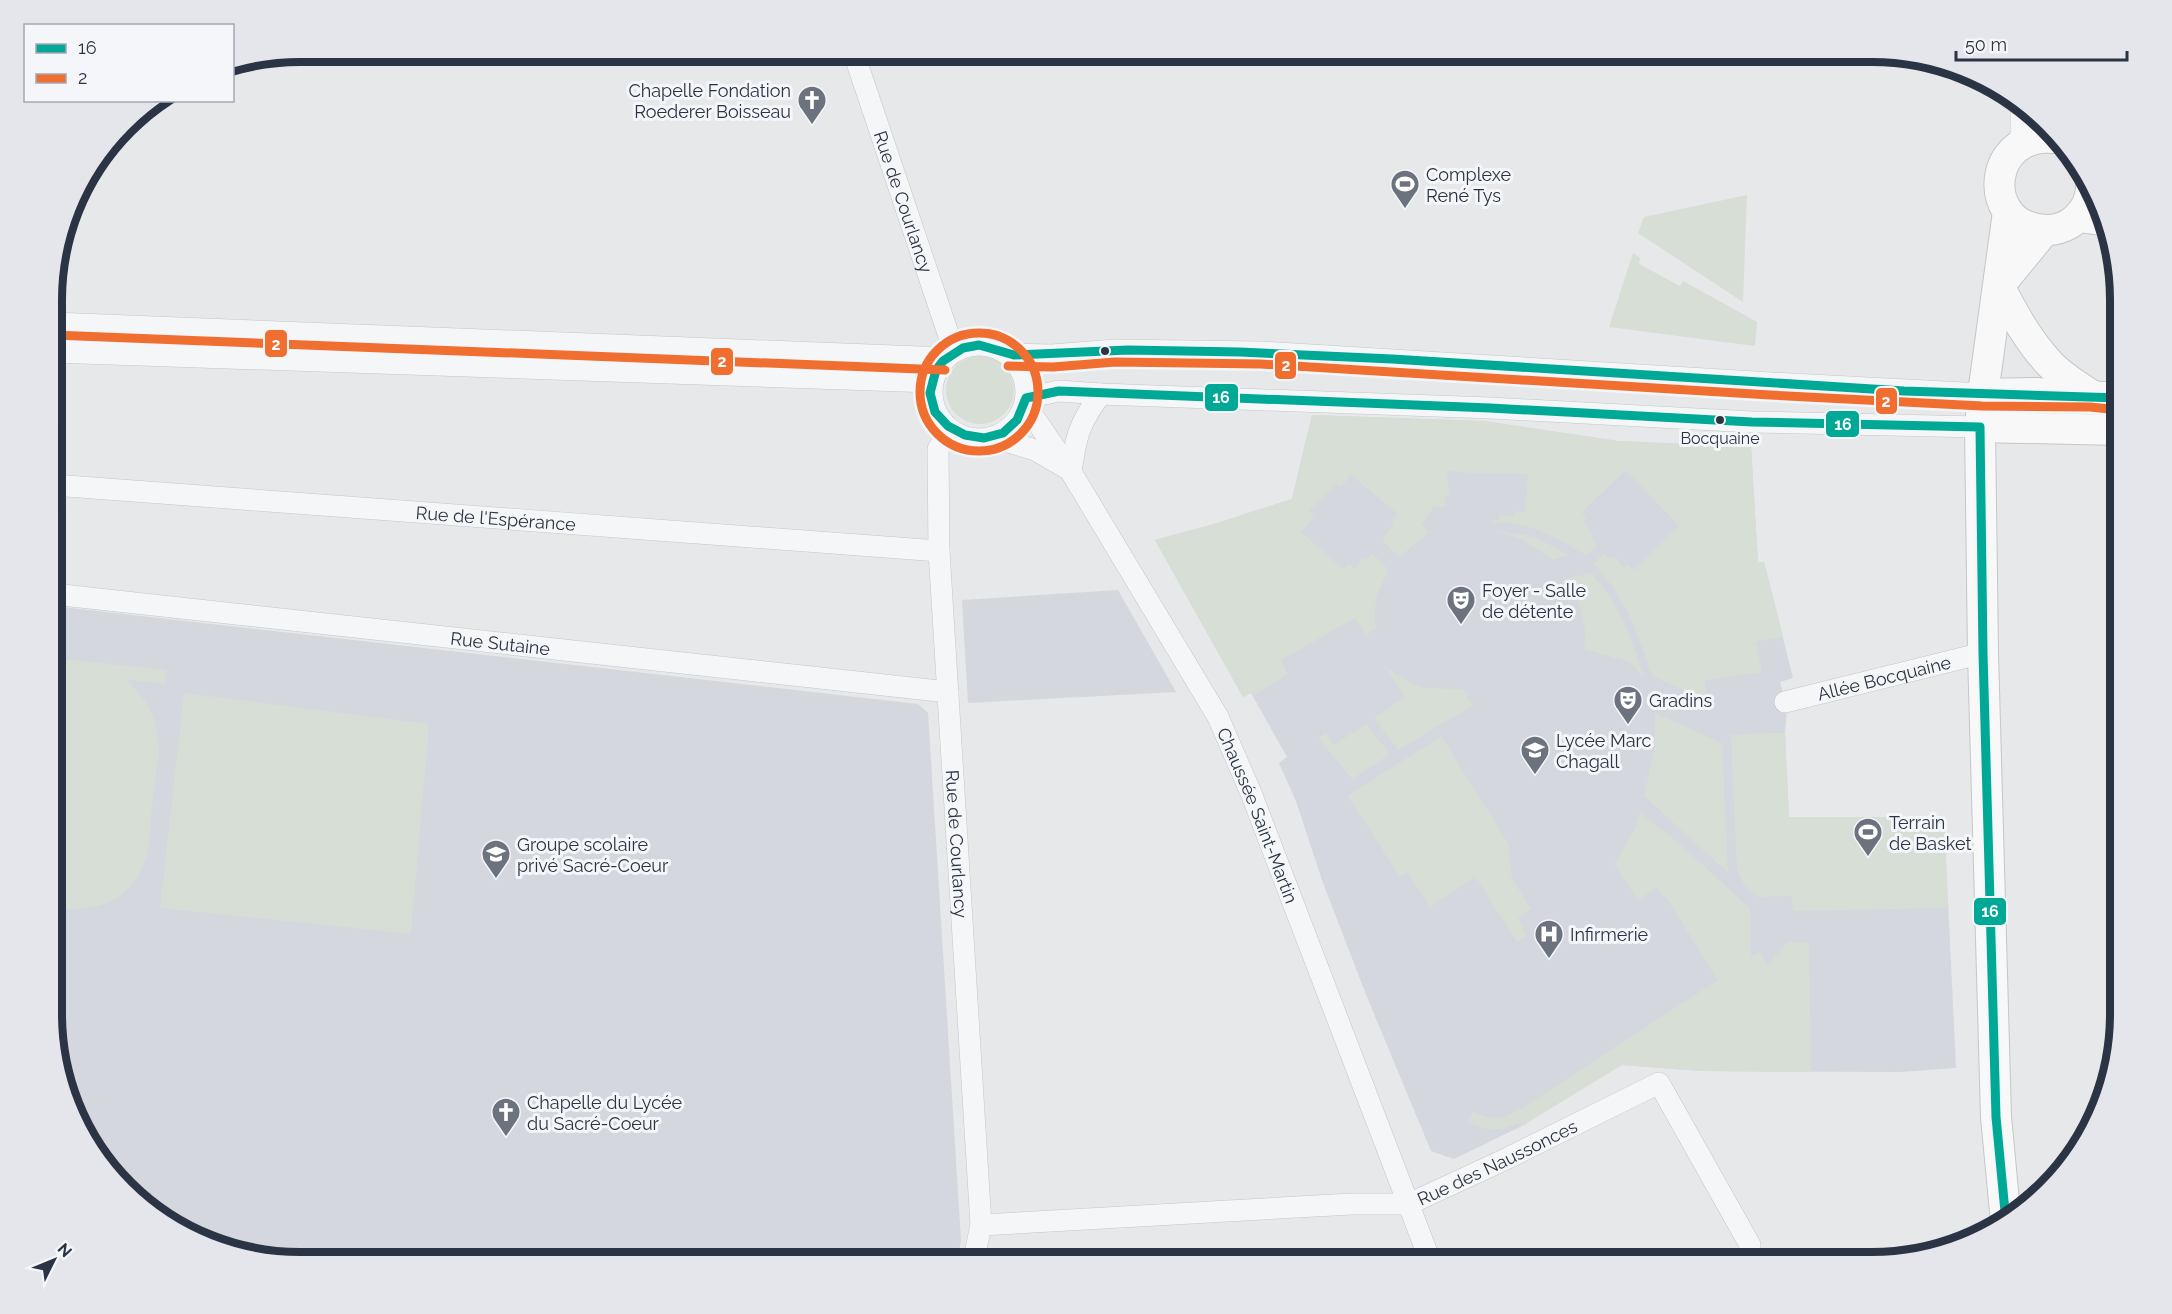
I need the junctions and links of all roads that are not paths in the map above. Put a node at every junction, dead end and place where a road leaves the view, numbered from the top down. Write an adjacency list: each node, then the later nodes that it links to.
1 (856, 62): 15 (street, Rue de Courlancy)
2 (2021, 114): 4 (street)
3 (2047, 138): 4 (main road)
4 (2021, 144): 6 (main road)
5 (2088, 200): 7 (main road)
6 (2008, 212): 9 (main road); 10 (main road)
7 (2079, 217): 8 (main road); 9 (main road)
8 (2096, 219)
9 (2045, 230): 10 (main road)
10 (1999, 286): 19 (main road); 20 (main road)
11 (62, 323): 12 (street)
12 (517, 341): 15 (street); 16 (street)
13 (62, 352): 16 (street)
14 (1008, 354): 15 (street); 19 (street); 22 (street)
15 (949, 355): 17 (street)
16 (516, 367): 17 (street)
17 (932, 382): 24 (street)
18 (1101, 394): 22 (street); 23 (street); 27 (street)
19 (1983, 394): 20 (main road); 23 (main road)
20 (2091, 395): 21 (main road)
21 (2110, 397)
22 (1025, 401): 26 (street); 27 (street)
23 (1980, 427): 25 (main road); 31 (main road)
24 (950, 430): 26 (street); 29 (street, Rue de Courlancy)
25 (2110, 430)
26 (992, 437): 27 (street, Chaussée Saint-Martin)
27 (1071, 472): 34 (street, Chaussée Saint-Martin)
28 (62, 486): 29 (street, Rue de l'Espérance)
29 (939, 551): 32 (street, Rue de Courlancy)
30 (62, 595): 32 (street, Rue Sutaine)
31 (1983, 653): 33 (street, Allée Bocquaine); 35 (main road)
32 (948, 692): 36 (street, Rue de Courlancy)
33 (1785, 702)
34 (1409, 1204): 36 (street, Rue des Naussonces); 38 (street, Chaussée Saint-Martin); 39 (street, Rue des Naussonces)
35 (2005, 1212)
36 (981, 1224): 37 (street, Rue de Courlancy)
37 (975, 1252)
38 (1427, 1252)
39 (1749, 1252)

